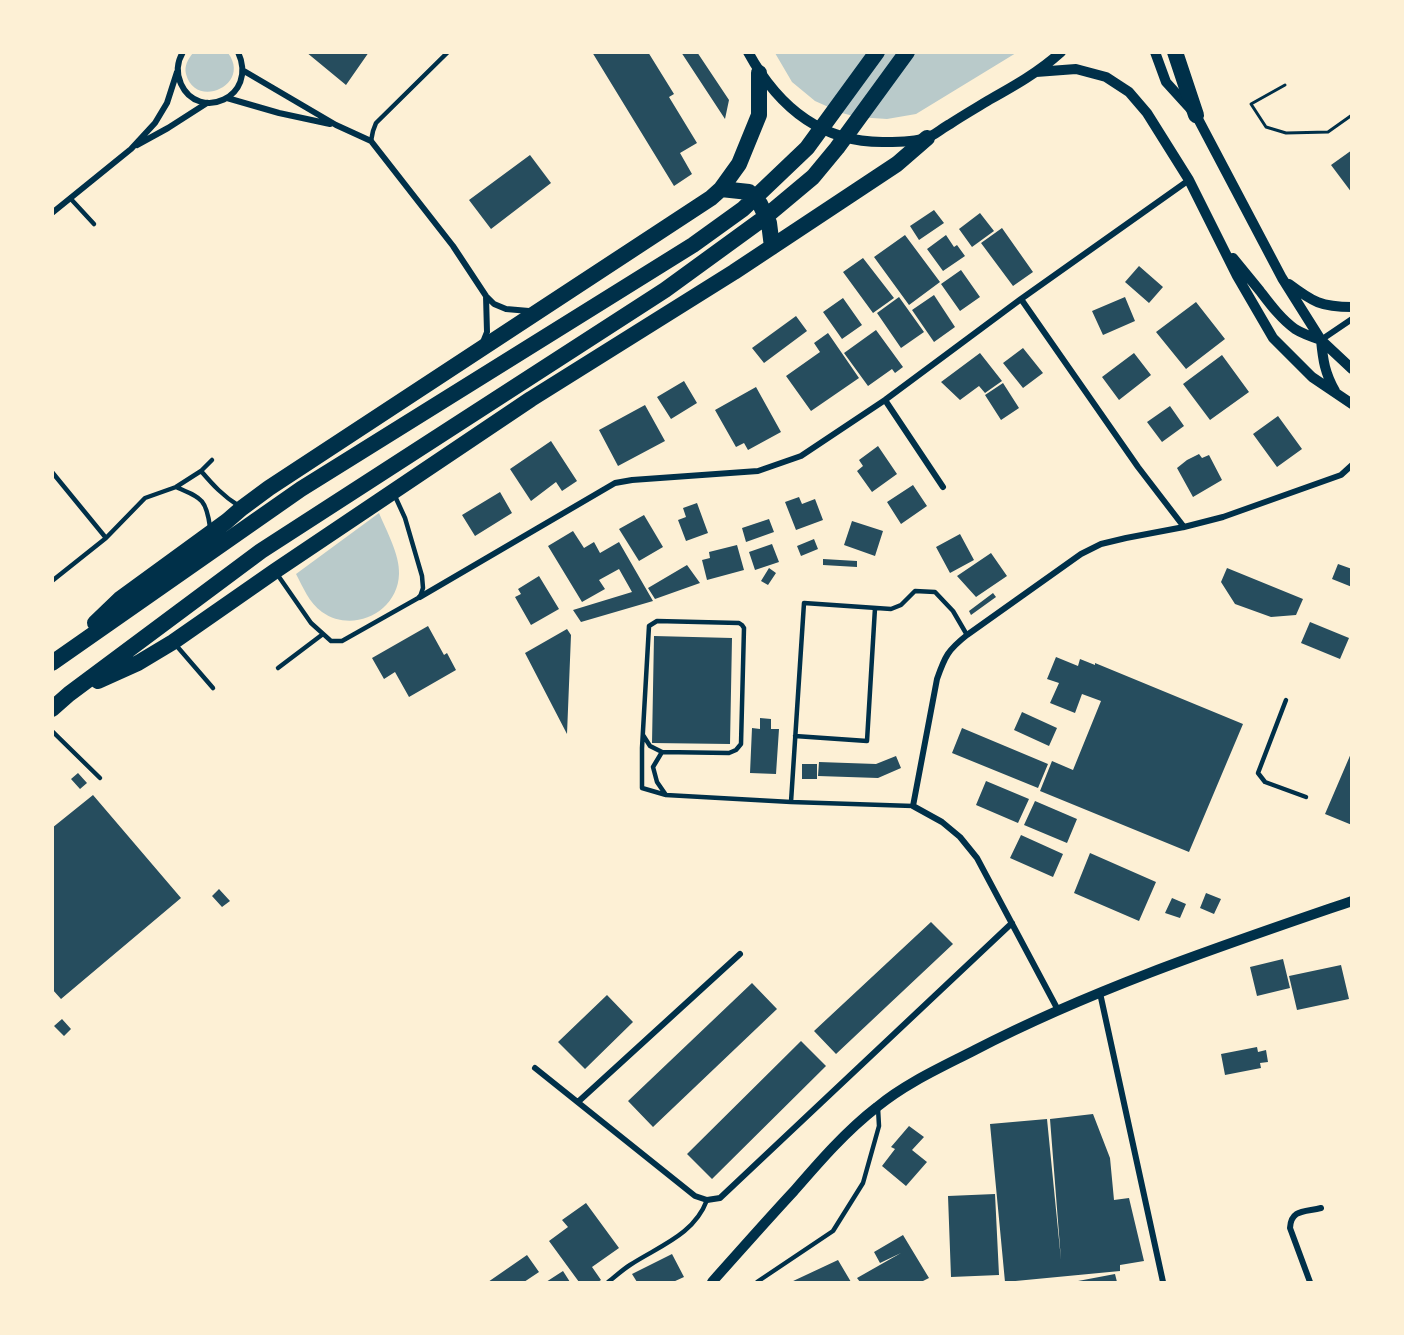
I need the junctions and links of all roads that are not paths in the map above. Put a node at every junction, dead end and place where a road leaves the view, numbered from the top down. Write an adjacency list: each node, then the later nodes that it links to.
1 (183, 52): 11 (street)
2 (238, 52): 10 (street)
3 (448, 52): 19 (lane)
4 (748, 52): 13 (street)
5 (877, 52): 58 (highway)
6 (907, 52): 61 (highway)
7 (1061, 52): 12 (street)
8 (1155, 52): 16 (street)
9 (1175, 52): 16 (highway)
10 (244, 71): 14 (street); 17 (street)
11 (177, 72): 15 (street); 20 (street)
12 (1036, 72): 18 (street); 21 (street)
13 (759, 73): 18 (street); 22 (highway)
14 (227, 98): 15 (street); 17 (street)
15 (207, 103): 20 (street)
16 (1196, 116): 28 (street)
17 (336, 125): 19 (street)
18 (927, 138): 26 (highway)
19 (371, 141): 29 (street)
20 (131, 148): 23 (street)
21 (1189, 180): 27 (street); 30 (street)
22 (721, 189): 26 (highway); 32 (highway)
23 (70, 198): 24 (street); 25 (lane)
24 (52, 213)
25 (94, 224)
26 (772, 247): 46 (highway)
27 (1226, 250): 34 (street); 37 (street)
28 (1282, 278): 31 (street); 34 (street)
29 (486, 297): 32 (street); 35 (street)
30 (1021, 299): 38 (street); 48 (street)
31 (1352, 307)
32 (539, 311): 35 (highway)
33 (1352, 319): 34 (street)
34 (1321, 340): 36 (street); 37 (street)
35 (479, 351): 47 (highway)
36 (1352, 369)
37 (1336, 393): 39 (street)
38 (885, 400): 45 (street); 53 (street)
39 (1352, 404)
40 (212, 460): 42 (lane)
41 (1352, 465): 48 (street)
42 (201, 471): 44 (lane); 47 (lane)
43 (52, 472): 50 (lane)
44 (176, 487): 49 (lane); 50 (lane)
45 (944, 487)
46 (393, 492): 51 (highway); 53 (lane)
47 (242, 508): 49 (highway)
48 (1184, 527): 56 (street)
49 (211, 532): 58 (highway)
50 (106, 538): 52 (lane)
51 (275, 571): 55 (lane); 57 (highway)
52 (52, 581)
53 (420, 597): 55 (lane)
54 (875, 608): 56 (lane); 66 (lane); 66 (lane)
55 (323, 634): 59 (lane)
56 (967, 635): 72 (street)
57 (173, 642): 60 (lane); 61 (highway)
58 (53, 663)
59 (278, 668)
60 (213, 688)
61 (69, 694): 63 (highway)
62 (1286, 700): 70 (lane)
63 (52, 709)
64 (52, 731): 68 (lane)
65 (643, 735): 67 (lane); 67 (lane); 69 (lane)
66 (795, 736): 71 (lane)
67 (662, 752): 69 (lane)
68 (100, 778)
69 (666, 795): 71 (lane)
70 (1306, 797)
71 (791, 802): 72 (lane)
72 (913, 806): 74 (street)
73 (1352, 901): 76 (street)
74 (1012, 923): 77 (street); 81 (street)
75 (740, 954): 79 (street)
76 (1100, 992): 77 (street); 86 (street)
77 (1058, 1010): 80 (street)
78 (535, 1068): 79 (street)
79 (579, 1101): 81 (street)
80 (878, 1106): 84 (street); 85 (lane)
81 (707, 1200): 83 (lane)
82 (1321, 1208): 87 (street)
83 (608, 1282)
84 (712, 1282)
85 (757, 1282)
86 (1163, 1282)
87 (1310, 1282)

